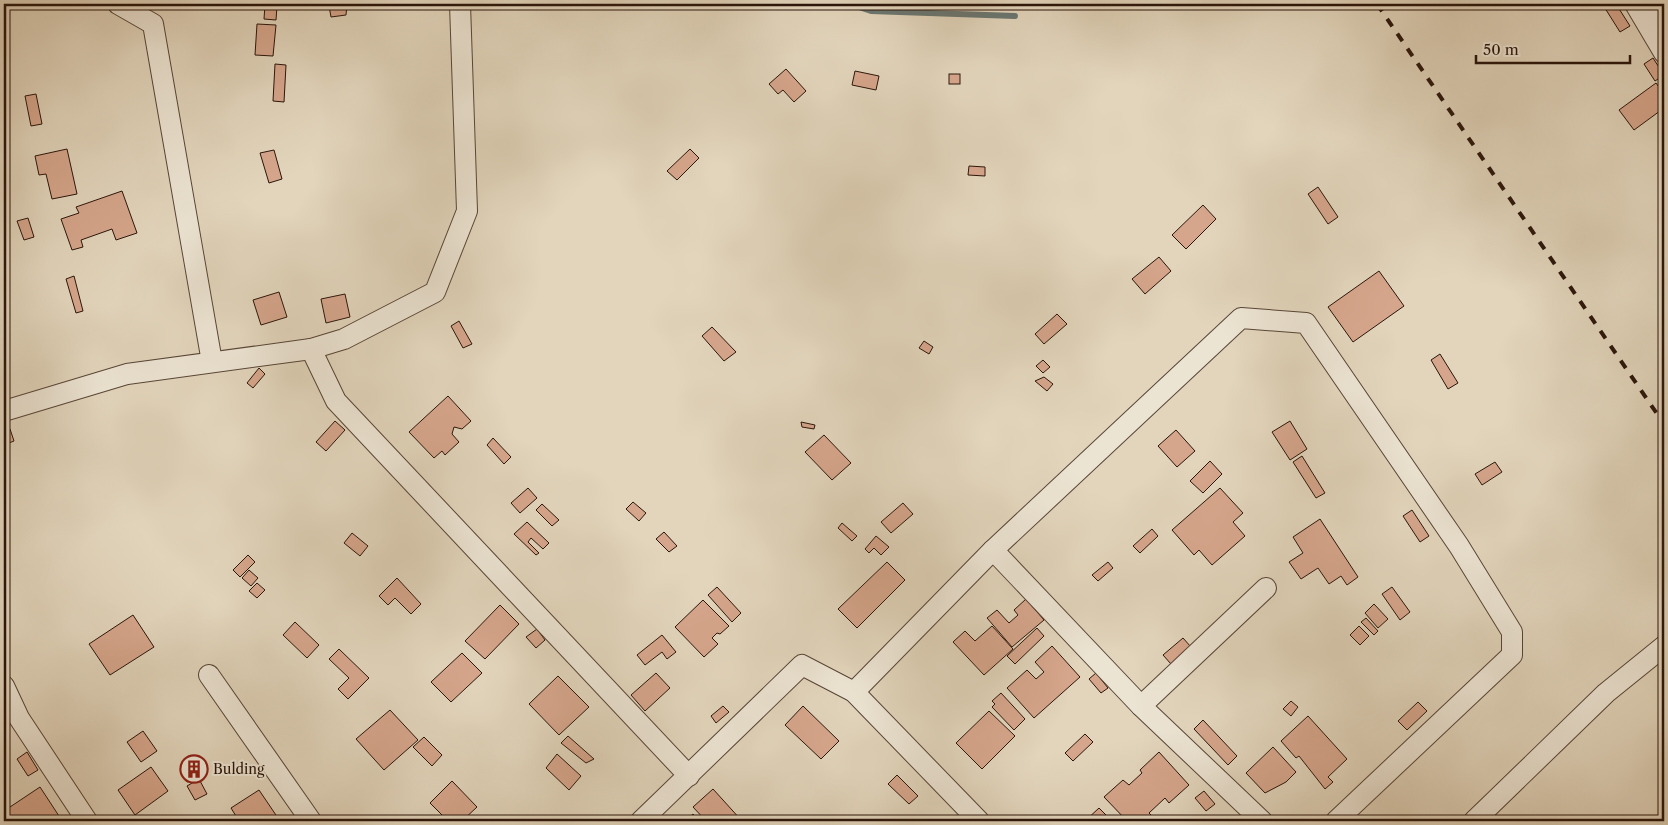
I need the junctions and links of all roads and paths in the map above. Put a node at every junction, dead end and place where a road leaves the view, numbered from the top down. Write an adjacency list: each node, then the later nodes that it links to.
1 (118, 4): 8 (street)
2 (460, 4): 7 (street)
3 (1635, 4): 5 (street)
4 (1664, 4): 5 (street)
5 (1647, 23): 6 (street)
6 (1664, 53)
7 (311, 349): 8 (street); 17 (street)
8 (212, 362): 9 (street)
9 (4, 411)
10 (993, 550): 15 (street); 16 (street); 23 (street)
11 (1266, 588): 16 (street)
12 (1664, 646): 24 (street)
13 (209, 675): 19 (street)
14 (4, 686): 18 (street)
15 (854, 692): 17 (street); 21 (street)
16 (1141, 706): 22 (street)
17 (689, 776): 20 (street)
18 (87, 821)
19 (311, 821)
20 (641, 821)
21 (979, 821)
22 (1262, 821)
23 (1336, 821)
24 (1474, 821)

